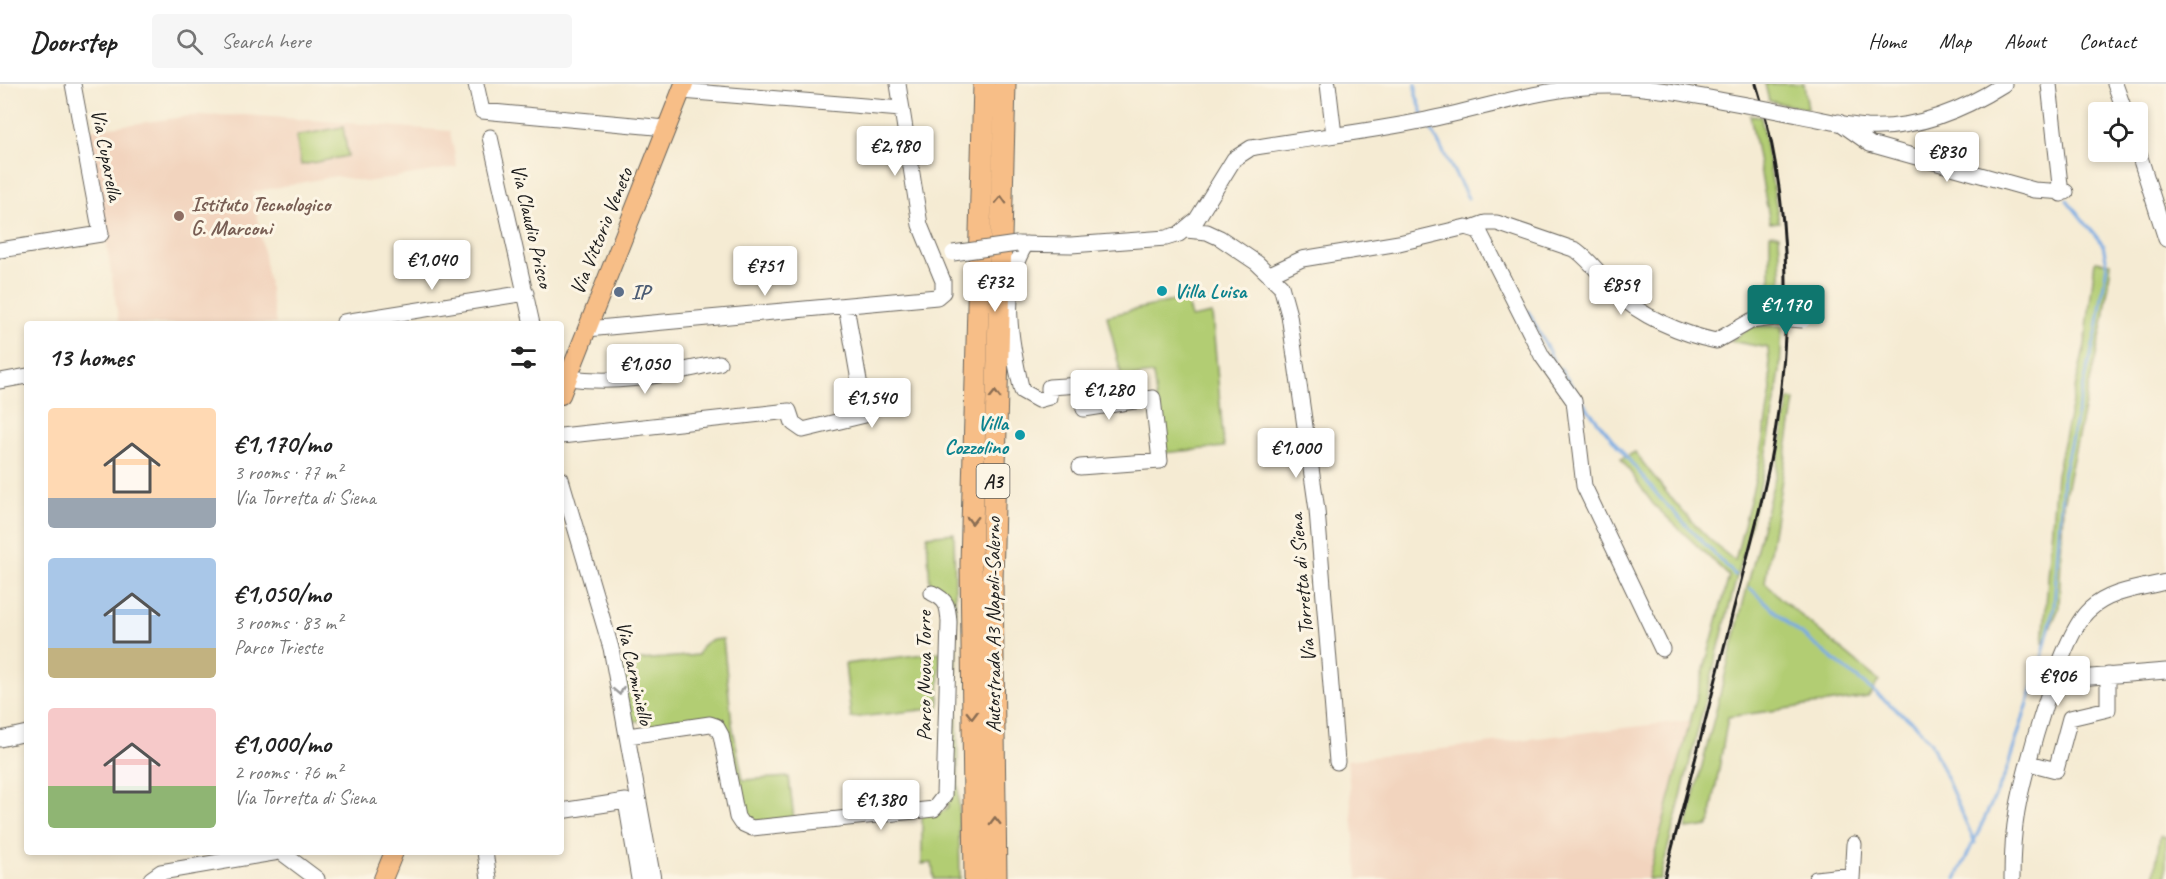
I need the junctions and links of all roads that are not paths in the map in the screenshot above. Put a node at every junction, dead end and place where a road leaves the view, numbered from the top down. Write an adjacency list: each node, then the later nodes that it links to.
1 (73, 84): 22 (street, Via Cuparella)
2 (476, 84): 14 (street)
3 (898, 84): 12 (street)
4 (984, 84): 63 (highway, Autostrada A3 Napoli-Salerno / A3, one-way to 63)
5 (1005, 84): 64 (highway, Autostrada A3 Napoli-Salerno / A3, one-way to 5)
6 (1328, 84): 15 (street)
7 (2004, 84): 13 (street)
8 (2049, 84): 13 (street)
9 (2115, 84): 11 (street)
10 (683, 87): 12 (street); 14 (main road, Via Vittorio Veneto)
11 (2121, 102)
12 (901, 109): 23 (street)
13 (1839, 122): 15 (street, bridge)
14 (666, 128): 30 (main road, Via Vittorio Veneto)
15 (1334, 135): 19 (street)
16 (490, 137): 25 (street, Via Claudio Prisco)
17 (2142, 162): 20 (street)
18 (1474, 227): 24 (street); 27 (street, bridge); 41 (street)
19 (1186, 230): 21 (street, Via Torretta di Siena); 24 (street, Via Torretta di Siena)
20 (2166, 239)
21 (1022, 244): 23 (street, Via Torretta di Siena, bridge); 37 (street)
22 (0, 250)
23 (935, 258): 26 (street)
24 (1270, 274): 48 (street, Via Torretta di Siena)
25 (526, 293): 28 (street); 29 (street, Via Claudio Prisco)
26 (846, 306): 30 (street); 36 (street)
27 (1803, 320)
28 (350, 321)
29 (531, 321)
30 (587, 329): 33 (main road, Via Vittorio Veneto)
31 (719, 363): 33 (street)
32 (24, 377): 34 (street)
33 (568, 378): 35 (main road, Via Vittorio Veneto)
34 (0, 381)
35 (564, 388)
36 (564, 436)
37 (1080, 467)
38 (564, 490): 46 (street, Via Carminiello, one-way to 46)
39 (2166, 582): 44 (street)
40 (932, 594): 46 (street, Parco Nuova Torre)
41 (1662, 649)
42 (2166, 671): 43 (street)
43 (2108, 675): 44 (street); 49 (street)
44 (2054, 680): 49 (street)
45 (24, 734): 47 (street)
46 (628, 736): 62 (street, Via Carminiello)
47 (0, 739)
48 (1337, 762)
49 (2029, 764): 66 (street)
50 (564, 811): 61 (street)
51 (1854, 844): 56 (street)
52 (262, 855): 57 (street)
53 (284, 855): 58 (street)
54 (392, 855): 59 (main road)
55 (485, 855): 60 (street)
56 (1852, 877): 65 (street)
57 (151, 879)
58 (317, 879)
59 (383, 879)
60 (489, 879)
61 (639, 879)
62 (653, 879)
63 (975, 879)
64 (996, 879)
65 (1816, 879)
66 (2012, 879)

